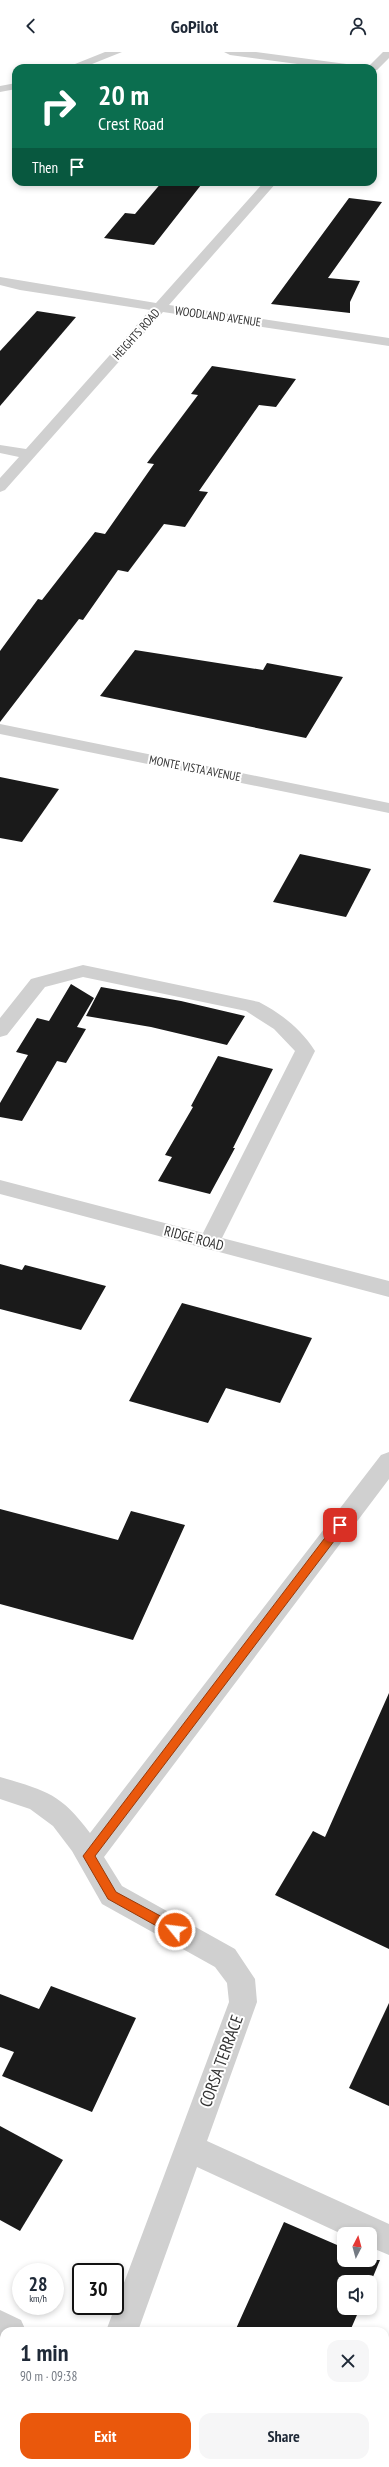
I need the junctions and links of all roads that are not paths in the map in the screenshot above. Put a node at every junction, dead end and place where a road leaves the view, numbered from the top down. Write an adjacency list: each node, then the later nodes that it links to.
1 (116, 52): 4 (street)
2 (230, 52): 5 (street)
3 (389, 52): 6 (street)
4 (82, 64)
5 (323, 64)
6 (377, 70)
7 (12, 87): 8 (street)
8 (0, 89)
9 (267, 186): 11 (street, HEIGHTS ROAD)
10 (0, 281): 11 (street, WOODLAND AVENUE)
11 (160, 308): 12 (street, WOODLAND AVENUE); 14 (street, HEIGHTS ROAD)
12 (389, 342)
13 (0, 449): 14 (street)
14 (29, 454): 15 (street, HEIGHTS ROAD)
15 (0, 487)
16 (0, 729): 17 (street, MONTE VISTA AVENUE)
17 (389, 808)
18 (0, 1031): 20 (street)
19 (0, 1187): 20 (street, RIDGE ROAD)
20 (209, 1242): 21 (street, RIDGE ROAD)
21 (389, 1288)
22 (389, 1461): 24 (street)
23 (0, 1788): 24 (street, CORSA TERRACE)
24 (88, 1856): 25 (street, CORSA TERRACE)
25 (190, 2148): 26 (street); 27 (street, CORSA TERRACE)
26 (389, 2240)
27 (123, 2327)

